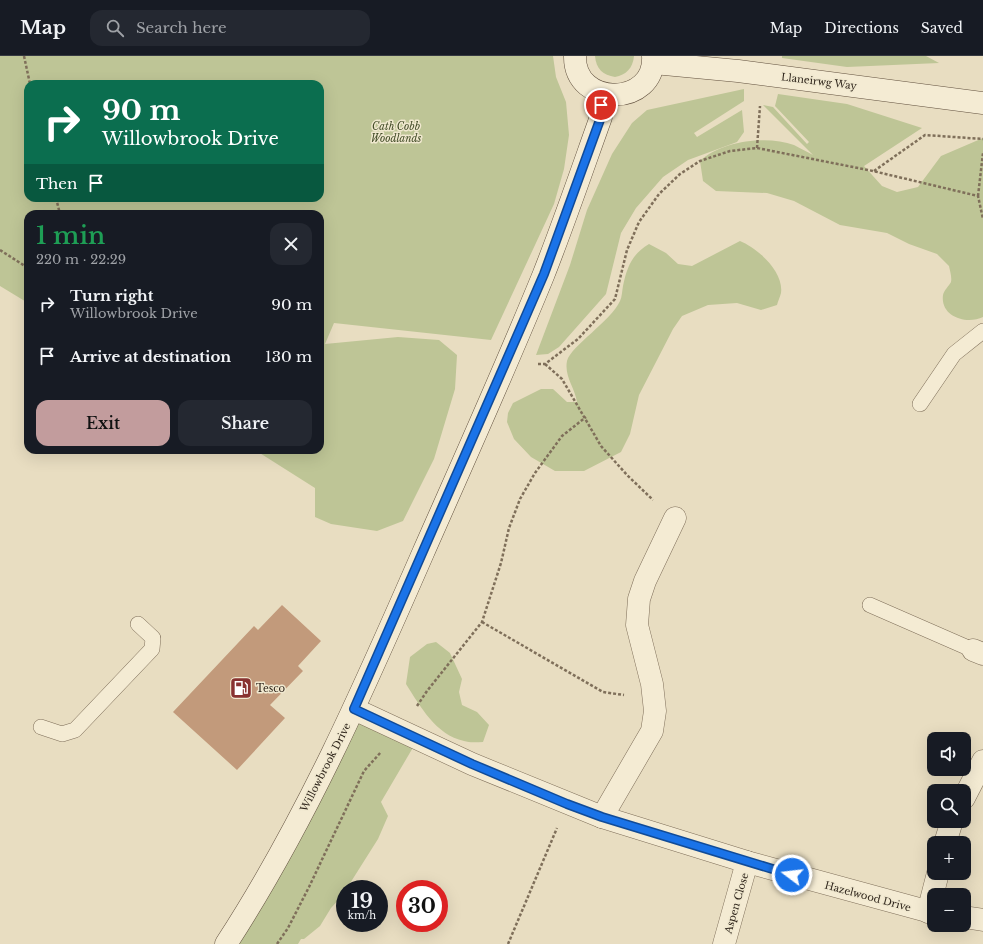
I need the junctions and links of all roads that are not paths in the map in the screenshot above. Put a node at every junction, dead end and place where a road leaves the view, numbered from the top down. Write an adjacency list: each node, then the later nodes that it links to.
1 (575, 56): 3 (street)
2 (654, 60): 3 (street); 4 (street, Llaneirwg Way)
3 (601, 94): 11 (street, Willowbrook Drive)
4 (983, 103)
5 (983, 331): 6 (lane)
6 (920, 404)
7 (675, 518): 15 (street)
8 (870, 606): 10 (lane)
9 (138, 624): 12 (lane)
10 (978, 652)
11 (354, 709): 15 (street, Hazelwood Drive); 20 (street, Willowbrook Drive)
12 (41, 727)
13 (983, 761): 14 (street)
14 (971, 784)
15 (602, 817): 16 (street, Hazelwood Drive)
16 (747, 862): 17 (street, Hazelwood Drive); 21 (street, Aspen Close)
17 (927, 912)
18 (971, 918): 19 (street)
19 (983, 920)
20 (226, 944)
21 (724, 944)

